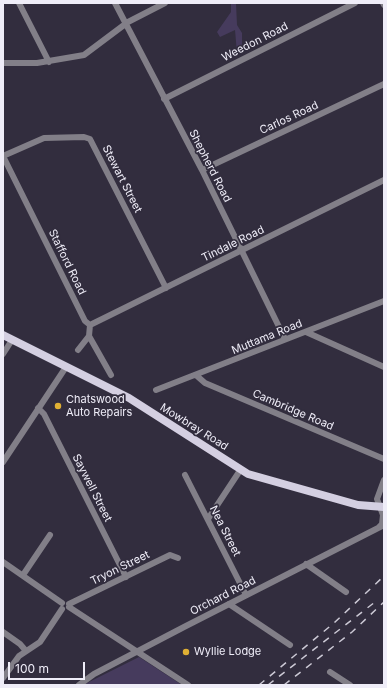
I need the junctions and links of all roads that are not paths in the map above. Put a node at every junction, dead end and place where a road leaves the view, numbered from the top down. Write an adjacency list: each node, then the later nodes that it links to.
1 (19, 3): 6 (street)
2 (115, 3): 5 (street, Shepherd Road)
3 (165, 3): 5 (street)
4 (355, 3): 9 (street, Weedon Road)
5 (125, 23): 6 (street); 9 (street, Shepherd Road)
6 (49, 62): 7 (street)
7 (3, 63)
8 (384, 84): 11 (street, Carlos Road)
9 (164, 99): 11 (street, Shepherd Road)
10 (3, 156): 14 (street, Stewart Street); 16 (street, Stafford Road)
11 (202, 170): 13 (street, Shepherd Road)
12 (384, 180): 13 (street, Tindale Road)
13 (242, 251): 14 (street, Tindale Road); 20 (street, Shepherd Road)
14 (166, 288): 16 (street, Tindale Road)
15 (384, 301): 17 (street, Muttama Road)
16 (90, 325): 19 (street)
17 (306, 332): 20 (street, Muttama Road); 25 (street)
18 (3, 335): 21 (main road, Mowbray Road)
19 (90, 336): 22 (street); 26 (street)
20 (285, 339): 27 (street, Muttama Road)
21 (12, 340): 23 (street); 24 (main road, Mowbray Road)
22 (78, 350)
23 (3, 354)
24 (66, 367): 29 (street); 32 (main road, Mowbray Road)
25 (384, 367)
26 (111, 375)
27 (197, 376): 28 (street, Muttama Road); 30 (street, Cambridge Road)
28 (156, 390)
29 (38, 408): 31 (street); 44 (street, Saywell Street)
30 (384, 459)
31 (3, 462)
32 (241, 470): 35 (main road, Mowbray Road); 36 (street)
33 (185, 475): 36 (street, Nea Street)
34 (384, 480): 35 (street)
35 (382, 506): 38 (street)
36 (208, 519): 46 (street, Nea Street)
37 (384, 525): 38 (street, Orchard Road)
38 (378, 528): 42 (street, Orchard Road)
39 (50, 535): 43 (street)
40 (178, 558): 44 (street, Tryon Street)
41 (3, 562): 43 (street)
42 (306, 564): 45 (street); 46 (street, Orchard Road)
43 (23, 575): 49 (street)
44 (126, 577): 48 (street, Tryon Street)
45 (346, 592)
46 (246, 595): 47 (street, Orchard Road)
47 (229, 604): 51 (street); 53 (street, Orchard Road)
48 (69, 605): 49 (street, Tryon Street); 53 (street)
49 (62, 606): 52 (street)
50 (3, 632): 52 (street)
51 (290, 645)
52 (26, 651): 55 (street)
53 (137, 652): 56 (street, Orchard Road); 57 (street)
54 (330, 672): 58 (street)
55 (3, 678)
56 (79, 685)
57 (188, 685)
58 (350, 685)

